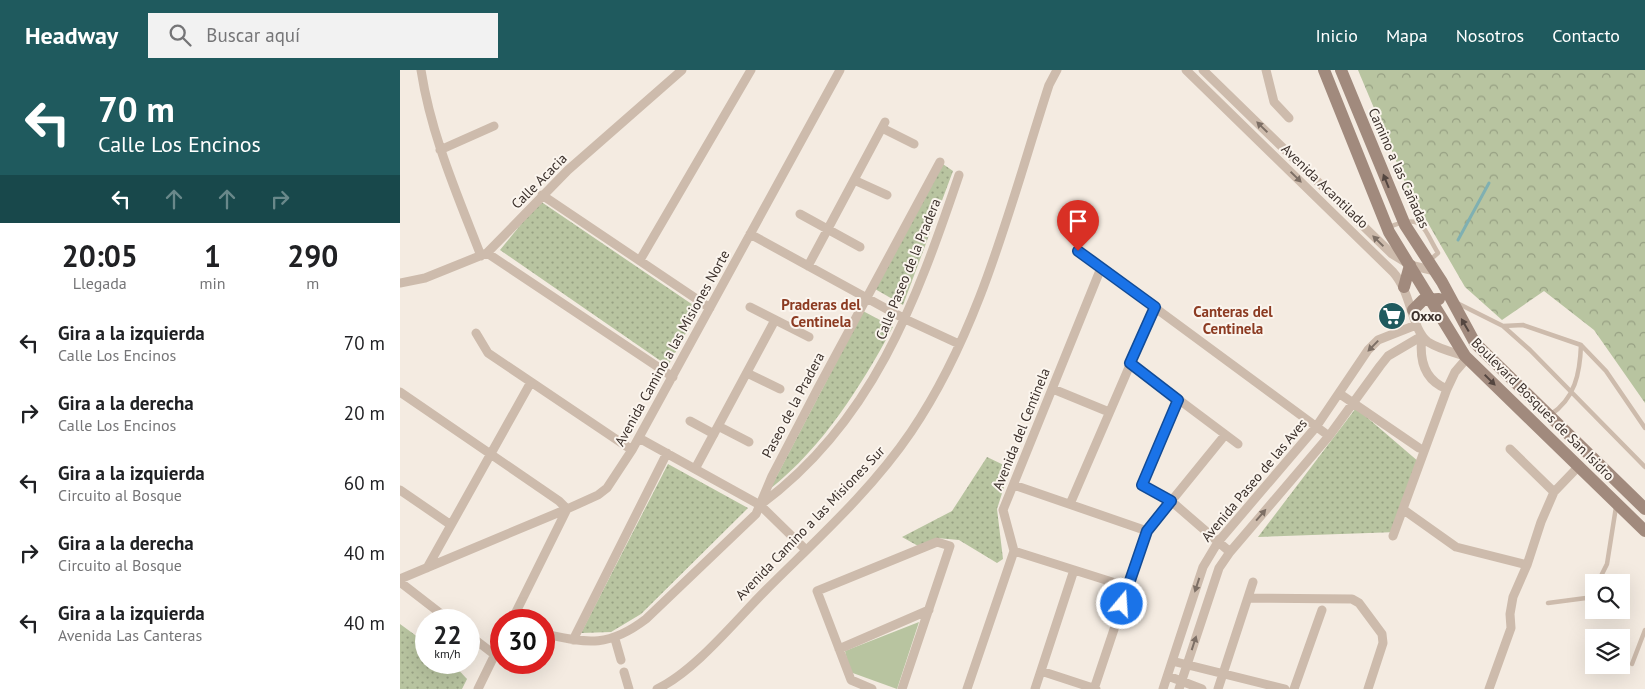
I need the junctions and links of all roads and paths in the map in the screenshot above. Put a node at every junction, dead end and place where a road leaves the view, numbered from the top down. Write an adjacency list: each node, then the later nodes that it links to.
1 (420, 70): 16 (street)
2 (682, 70): 20 (street, Calle Acacia)
3 (751, 70): 30 (street)
4 (839, 70): 26 (street, Avenida Camino a las Misiones Norte)
5 (1057, 70): 51 (street, Avenida Camino a las Misiones Sur)
6 (1186, 70): 36 (street, Avenida Acantilado, one-way to 36)
7 (1203, 70): 31 (street, Avenida Acantilado, one-way to 7)
8 (1266, 70): 12 (street)
9 (1324, 70): 13 (main road)
10 (1341, 70): 11 (main road, Camino a las Cañadas)
11 (1358, 113): 13 (main road); 23 (main road, Camino a las Cañadas, one-way to 11)
12 (1289, 118)
13 (1344, 119): 24 (main road)
14 (494, 126): 16 (street)
15 (914, 144): 19 (street)
16 (440, 150): 29 (street)
17 (940, 162): 37 (street, Paseo de la Pradera)
18 (959, 175): 44 (street, Calle Paseo de la Pradera)
19 (854, 180): 21 (street); 25 (street)
20 (542, 195): 29 (street, Calle Acacia); 30 (street)
21 (887, 195)
22 (800, 214): 25 (street)
23 (1403, 221): 24 (lane); 33 (main road, Camino a las Cañadas)
24 (1388, 228): 31 (main road)
25 (827, 229): 27 (street); 32 (street)
26 (750, 234): 32 (street); 42 (street, Avenida Camino a las Misiones Norte)
27 (860, 248)
28 (1078, 251): 34 (street)
29 (484, 254): 35 (street, Calle Acacia); 56 (street)
30 (640, 260): 42 (street)
31 (1410, 265): 33 (street, Avenida Acantilado); 36 (main road); 38 (main road)
32 (808, 266): 37 (street)
33 (1432, 266): 39 (main road, Camino a las Cañadas)
34 (1101, 268): 41 (street); 59 (street, Avenida del Centinela)
35 (400, 283)
36 (1404, 287): 43 (street, Avenida Acantilado)
37 (866, 298): 44 (street); 93 (street, Paseo de la Pradera)
38 (1431, 299): 39 (main road); 43 (main road); 53 (main road, Boulevard Bosques de San Isidro)
39 (1452, 300): 47 (lane); 67 (main road, Boulevard Bosques de San Isidro, one-way to 39)
40 (750, 307): 45 (street)
41 (1155, 307): 54 (street); 69 (street)
42 (710, 308): 56 (street, Avenida Camino a las Misiones Norte)
43 (1413, 310): 46 (street, Avenida Acantilado)
44 (905, 319): 51 (street); 93 (street, Calle Paseo de la Pradera)
45 (776, 320): 50 (street); 55 (street)
46 (1416, 325): 49 (street, Avenida Acantilado); 63 (street, Avenida Paseo de las Aves, one-way to 63)
47 (1503, 326): 52 (lane); 62 (lane)
48 (476, 333): 57 (street)
49 (1422, 336): 53 (street); 60 (street); 65 (street, Avenida Paseo de las Aves)
50 (809, 337)
51 (958, 344): 102 (street, Avenida Camino a las Misiones Sur)
52 (1581, 345): 62 (lane); 70 (lane)
53 (1466, 357): 60 (street); 82 (main road, Boulevard Bosques de San Isidro, one-way to 82)
54 (1130, 363): 64 (street); 66 (street)
55 (747, 373): 58 (street); 71 (street)
56 (672, 377): 74 (street, Avenida Camino a las Misiones Norte)
57 (531, 382): 79 (street); 81 (street)
58 (780, 389)
59 (1053, 389): 66 (street); 87 (street, Avenida del Centinela)
60 (1447, 390): 95 (street)
61 (400, 392): 81 (street)
62 (1572, 393): 67 (lane); 83 (lane)
63 (1340, 394): 65 (street); 69 (street, Avenida Paseo de las Aves)
64 (1178, 400): 72 (street); 90 (street)
65 (1355, 403): 73 (street, Avenida Paseo de las Aves); 77 (street)
66 (1109, 412): 92 (street)
67 (1549, 416): 96 (main road, Boulevard Bosques de San Isidro)
68 (690, 421): 71 (street)
69 (1316, 427): 73 (street); 85 (street, Avenida Paseo de las Aves)
70 (1645, 428)
71 (716, 430): 75 (street); 84 (street)
72 (1224, 434): 76 (street); 90 (street)
73 (1329, 436): 86 (street, Avenida Paseo de las Aves)
74 (639, 438): 79 (street, Avenida Camino a las Misiones Norte); 80 (street)
75 (750, 442)
76 (1238, 444)
77 (1419, 448)
78 (1510, 449): 89 (street)
79 (632, 450): 94 (street, Avenida Camino a las Misiones Norte)
80 (667, 453): 84 (street); 122 (street)
81 (491, 454): 94 (street); 97 (street)
82 (1578, 467): 89 (street); 91 (main road, Boulevard Bosques de San Isidro)
83 (1645, 467)
84 (695, 469): 93 (street)
85 (1276, 474): 86 (street); 101 (street, Avenida Paseo de las Aves)
86 (1288, 484): 104 (street, Avenida Paseo de las Aves, one-way to 86)
87 (1014, 485): 92 (street); 103 (street, Avenida del Centinela)
88 (400, 490): 97 (street)
89 (1554, 492): 105 (street)
90 (1171, 501): 98 (street); 101 (street)
91 (1616, 503): 99 (main road, Boulevard Bosques de San Isidro); 108 (lane)
92 (1070, 504): 98 (street)
93 (760, 506): 102 (street); 121 (street)
94 (567, 509): 106 (street, Avenida Camino a las Misiones Norte); 116 (street)
95 (1404, 510): 100 (street); 105 (street)
96 (1645, 510)
97 (451, 525): 106 (street)
98 (1147, 531): 111 (street)
99 (1645, 531)
100 (1393, 536)
101 (1218, 542): 104 (street); 127 (street, Avenida Paseo de las Aves, one-way to 127)
102 (806, 550): 138 (street, Avenida Camino a las Misiones Sur)
103 (1014, 551): 107 (street); 141 (street)
104 (1230, 552): 130 (street, Avenida Paseo de las Aves, one-way to 104)
105 (1527, 564): 151 (street)
106 (427, 568): 109 (street, Avenida Camino a las Misiones Norte)
107 (1074, 570): 111 (street); 132 (street)
108 (1602, 574)
109 (400, 580): 115 (street)
110 (1253, 582): 112 (street)
111 (1128, 587): 143 (street)
112 (1249, 598): 133 (street); 150 (street)
113 (1585, 598): 114 (lane)
114 (1548, 603)
115 (436, 609)
116 (517, 609)
117 (929, 610): 124 (street); 124 (street); 140 (street)
118 (1322, 610): 149 (street)
119 (1645, 630): 128 (lane)
120 (555, 636): 122 (street)
121 (615, 639): 122 (street); 126 (street)
122 (573, 640)
123 (480, 643): 125 (street)
124 (839, 649): 139 (street)
125 (490, 651)
126 (621, 660)
127 (1172, 661): 130 (street); 134 (street, Avenida Paseo de las Aves)
128 (1632, 664)
129 (490, 665): 136 (street)
130 (1186, 666): 133 (street); 135 (street, Avenida Paseo de las Aves)
131 (624, 672): 137 (street)
132 (1041, 672): 142 (street); 143 (street)
133 (1224, 674): 147 (street); 148 (street)
134 (1168, 676): 135 (street); 144 (street, Avenida Paseo de las Aves)
135 (1182, 680): 145 (street, Avenida Paseo de las Aves); 146 (street)
136 (478, 689)
137 (629, 689)
138 (657, 689)
139 (872, 689)
140 (902, 689)
141 (967, 689)
142 (1035, 689)
143 (1095, 689)
144 (1163, 689)
145 (1178, 689)
146 (1202, 689)
147 (1218, 689)
148 (1285, 689)
149 (1294, 689)
150 (1368, 689)
151 (1489, 689)

